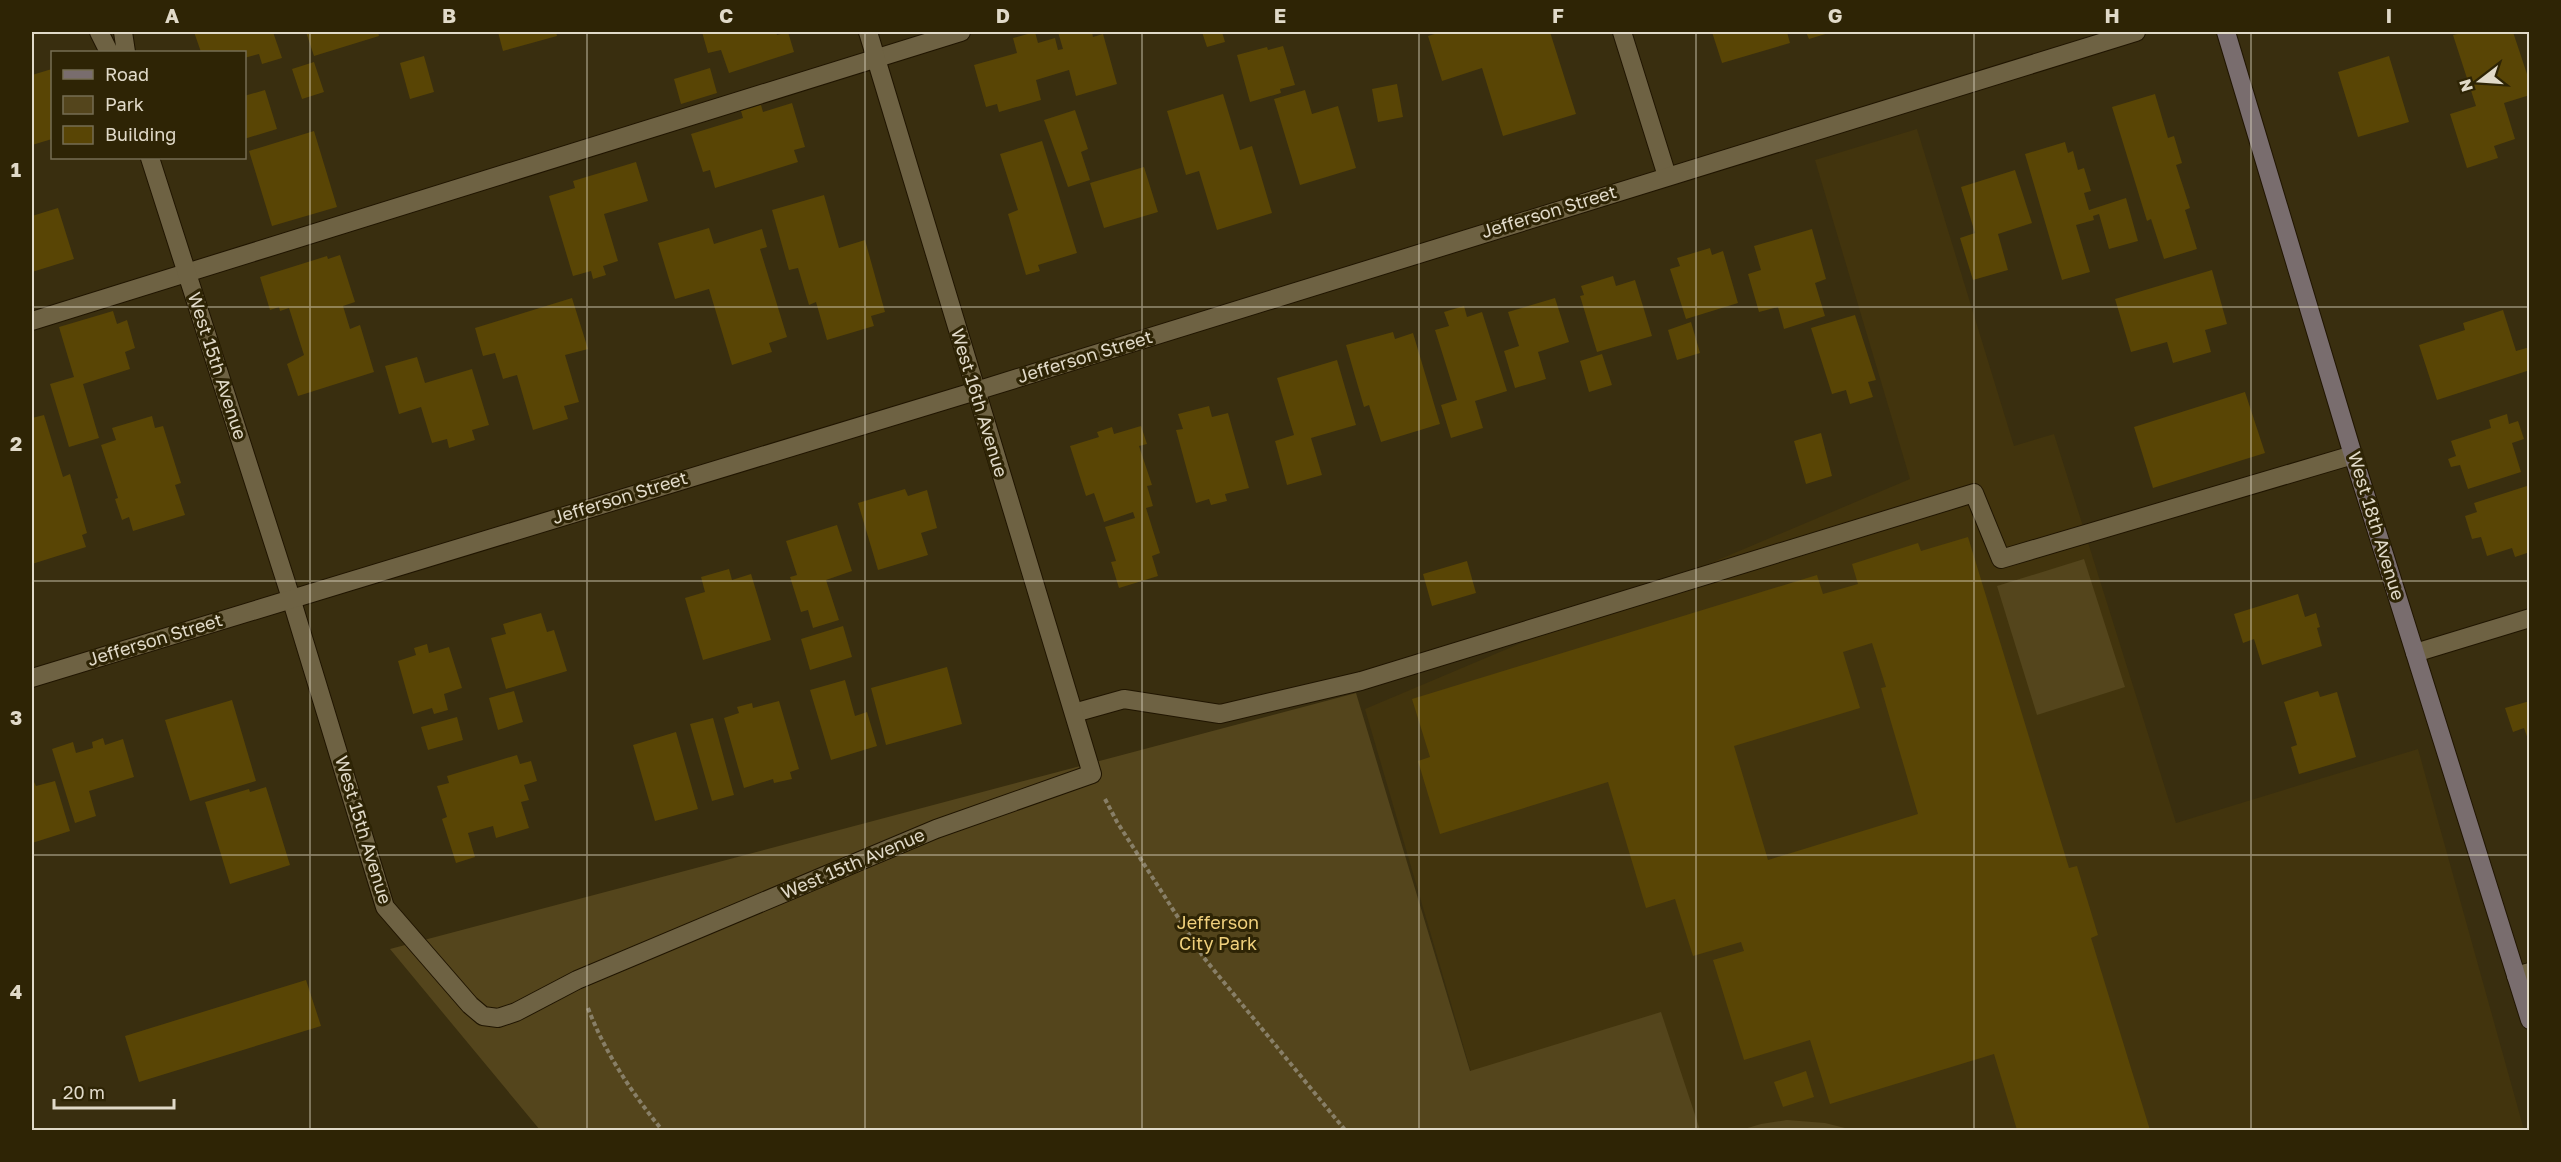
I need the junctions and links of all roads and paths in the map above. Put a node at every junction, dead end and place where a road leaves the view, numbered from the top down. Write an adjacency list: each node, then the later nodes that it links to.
1 (99, 32): 8 (street)
2 (123, 32): 9 (street)
3 (868, 32): 10 (street, West 16th Avenue)
4 (961, 32): 10 (street)
5 (1622, 32): 12 (street)
6 (2136, 32): 12 (street, Jefferson Street)
7 (2226, 32): 16 (main road, West 18th Avenue)
8 (108, 51)
9 (126, 51)
10 (876, 57): 13 (street); 15 (street, West 16th Avenue)
11 (150, 159): 13 (street, West 15th Avenue)
12 (1667, 176): 15 (street, Jefferson Street)
13 (187, 272): 14 (street); 17 (street, West 15th Avenue)
14 (32, 321)
15 (976, 391): 17 (street, Jefferson Street); 21 (street, West 16th Avenue)
16 (2353, 455): 19 (main road, West 18th Avenue); 21 (street)
17 (291, 598): 20 (street, Jefferson Street); 24 (street, West 15th Avenue)
18 (2529, 618): 19 (street)
19 (2415, 653): 23 (main road, West 18th Avenue)
20 (32, 678)
21 (1074, 713): 22 (street, West 16th Avenue)
22 (1092, 774): 24 (street, West 15th Avenue); 27 (path)
23 (2523, 974): 25 (main road, West 18th Avenue)
24 (577, 980): 26 (path)
25 (2529, 1020)
26 (662, 1131)
27 (1345, 1131)

